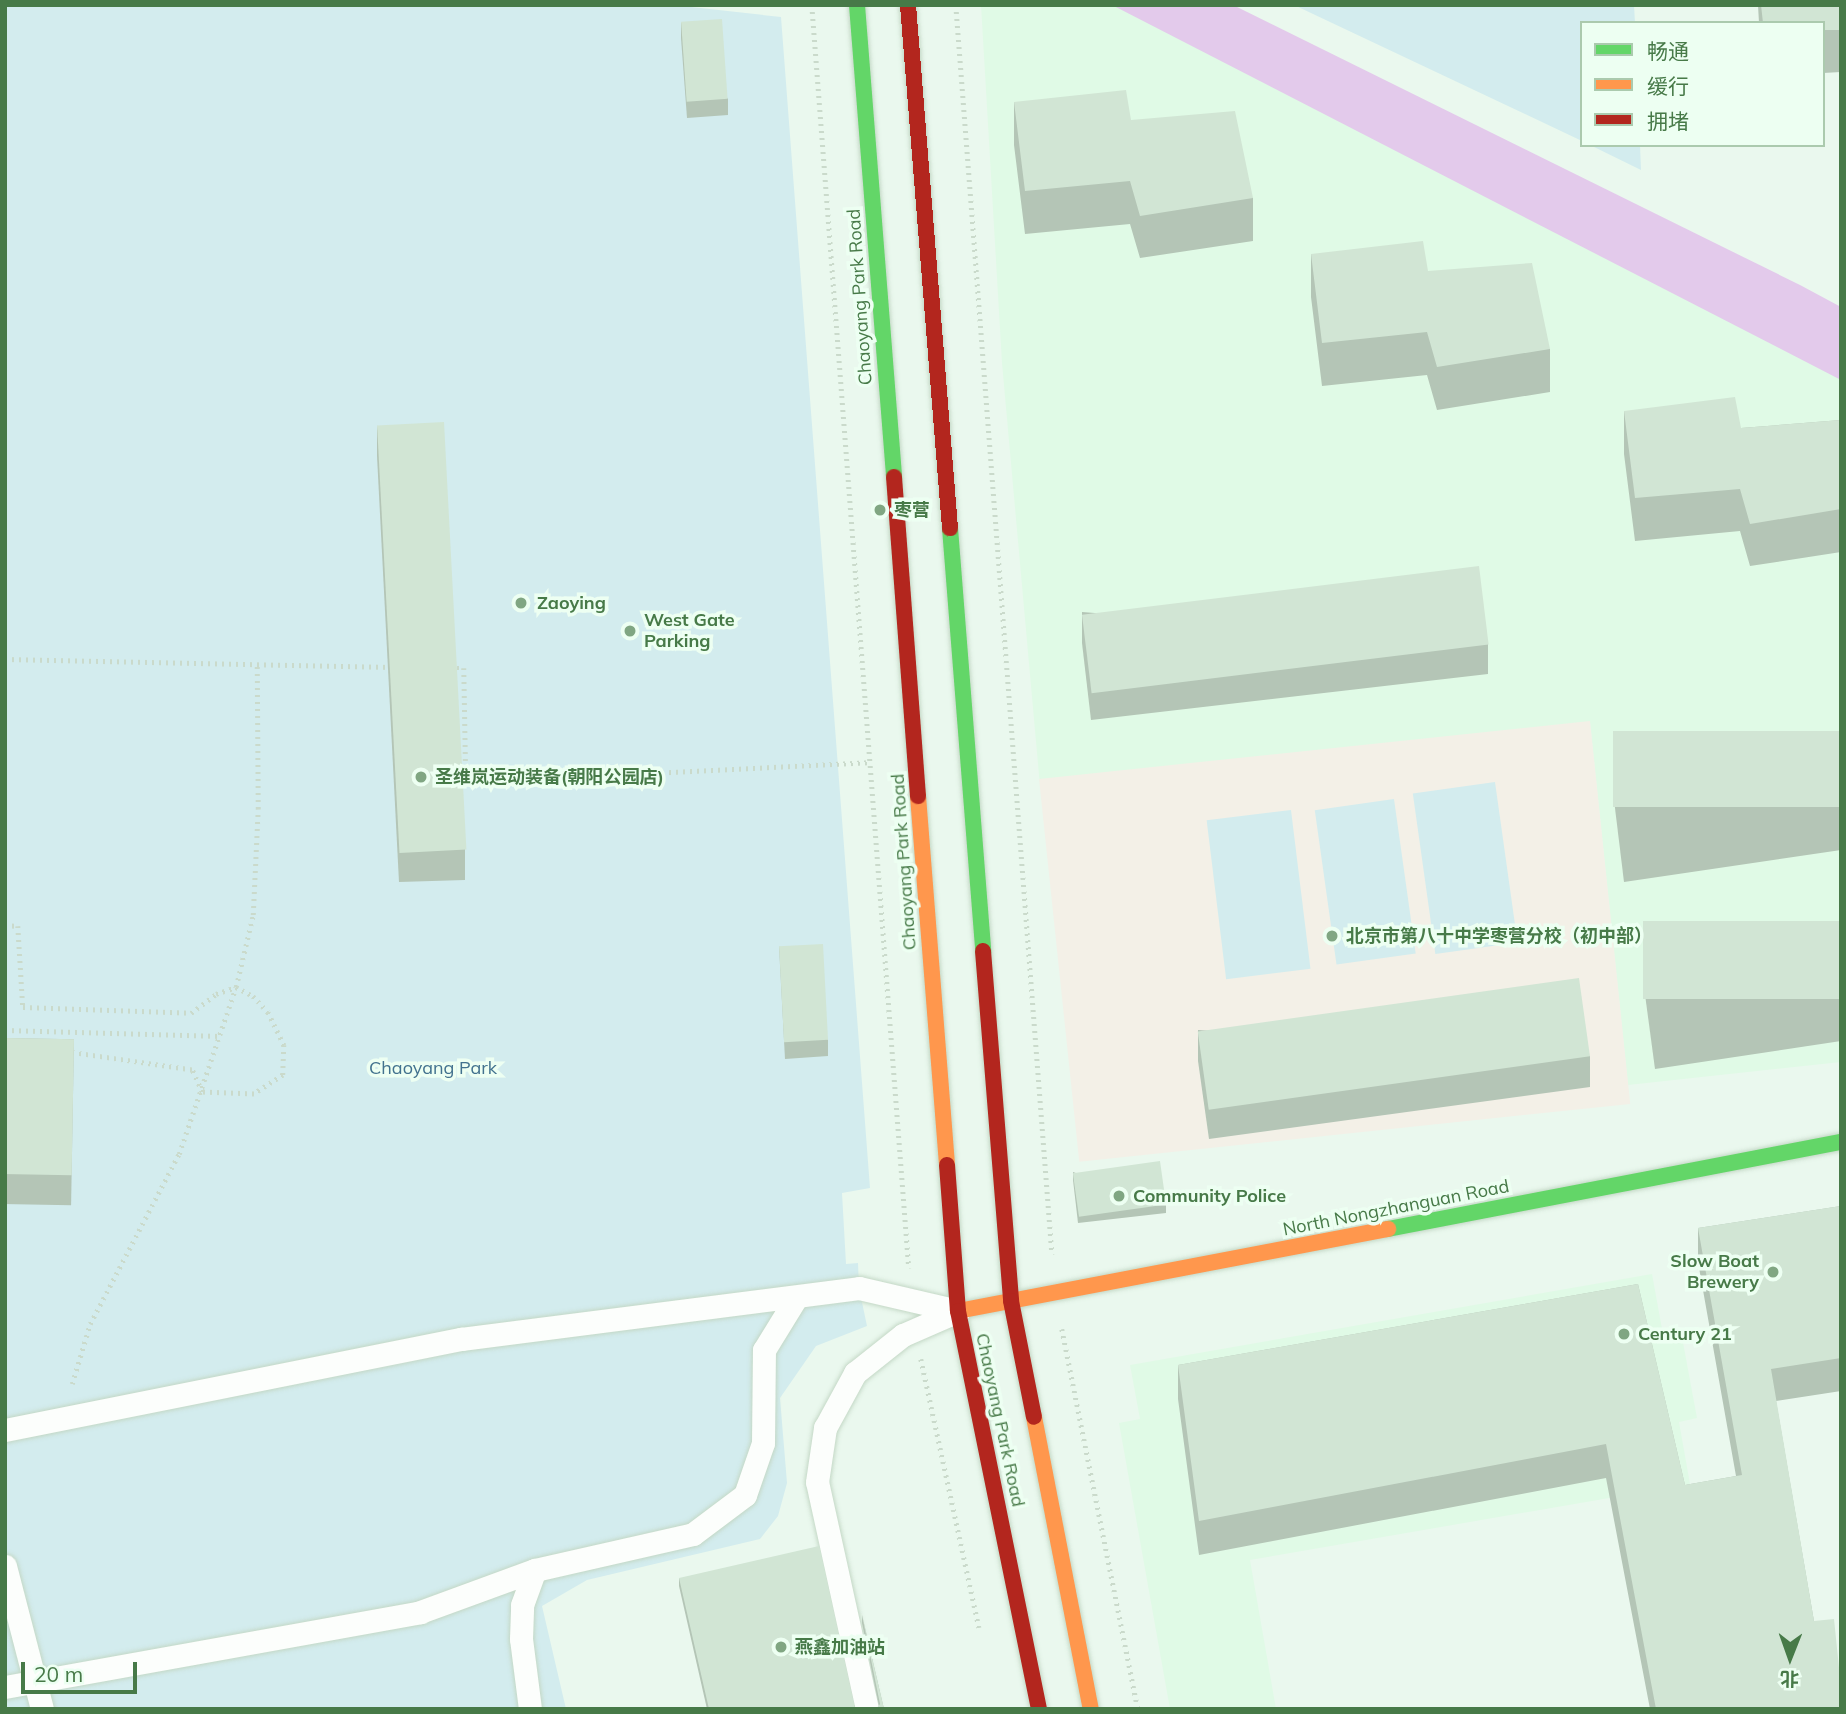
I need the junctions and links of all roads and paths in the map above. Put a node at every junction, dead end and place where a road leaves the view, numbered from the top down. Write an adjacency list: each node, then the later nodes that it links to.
1 (857, 5): 8 (main road, Chaoyang Park Road)
2 (908, 5): 18 (main road, Chaoyang Park Road)
3 (956, 5): 16 (path)
4 (5, 659): 5 (path)
5 (257, 665): 6 (path); 10 (path)
6 (393, 667)
7 (442, 668): 8 (path)
8 (915, 764): 19 (main road, Chaoyang Park Road)
9 (5, 925): 10 (path)
10 (236, 987): 12 (path); 14 (path)
11 (5, 1030): 12 (path)
12 (221, 1036): 14 (path)
13 (58, 1052): 14 (path)
14 (202, 1092): 20 (path)
15 (1841, 1142): 16 (main road, North Nongzhanguan Road)
16 (1055, 1292): 18 (main road, North Nongzhanguan Road); 31 (path)
17 (796, 1298): 19 (lane); 20 (lane); 23 (lane)
18 (1011, 1301): 19 (main road, North Nongzhanguan Road); 30 (main road, Chaoyang Park Road)
19 (958, 1311): 28 (lane); 29 (main road, Chaoyang Park Road)
20 (62, 1418): 21 (lane)
21 (5, 1430)
22 (5, 1566): 24 (lane)
23 (535, 1570): 24 (lane); 27 (lane)
24 (35, 1681): 25 (lane); 26 (lane)
25 (5, 1687)
26 (42, 1709)
27 (530, 1709)
28 (867, 1709)
29 (1039, 1709)
30 (1091, 1709)
31 (1138, 1709)

